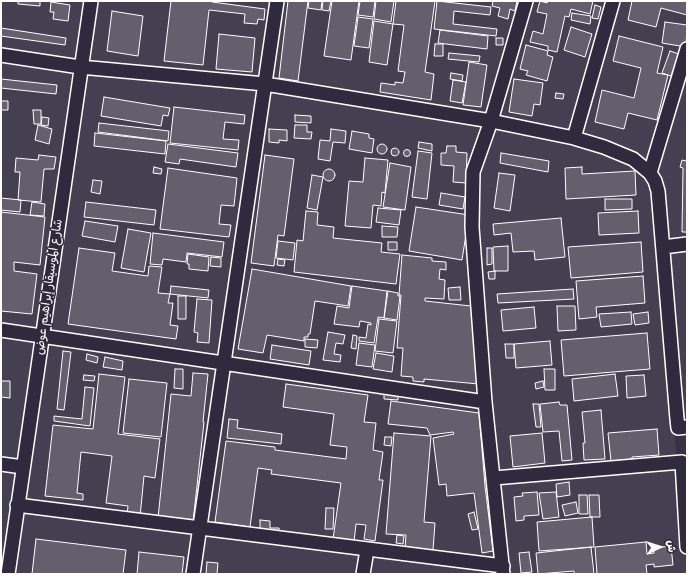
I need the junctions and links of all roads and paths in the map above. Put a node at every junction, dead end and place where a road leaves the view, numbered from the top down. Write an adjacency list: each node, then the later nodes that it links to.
1 (91, 1): 7 (street, شارع الموسيقار إبراهيم عوض)
2 (277, 1): 8 (street)
3 (526, 1): 9 (street)
4 (613, 1): 10 (street)
5 (687, 49): 11 (street)
6 (1, 55): 7 (street)
7 (80, 67): 8 (street); 15 (street, شارع الموسيقار إبراهيم عوض)
8 (265, 84): 9 (street); 16 (street)
9 (491, 121): 10 (street); 17 (street)
10 (574, 138): 11 (street)
11 (650, 173): 13 (street)
12 (687, 244): 13 (street)
13 (663, 247): 18 (street)
14 (1, 330): 15 (street)
15 (42, 336): 16 (street); 20 (street, شارع الموسيقار إبراهيم عوض)
16 (224, 363): 17 (street); 23 (street)
17 (485, 402): 21 (street)
18 (682, 423)
19 (1, 464): 20 (street)
20 (23, 467): 22 (street, شارع الموسيقار إبراهيم عوض)
21 (494, 478): 24 (street); 26 (street)
22 (17, 505): 23 (street); 27 (street, شارع الموسيقار إبراهيم عوض)
23 (200, 529): 25 (street); 28 (street)
24 (687, 547)
25 (367, 550): 26 (street); 29 (street)
26 (503, 570)
27 (8, 574)
28 (193, 574)
29 (364, 574)

